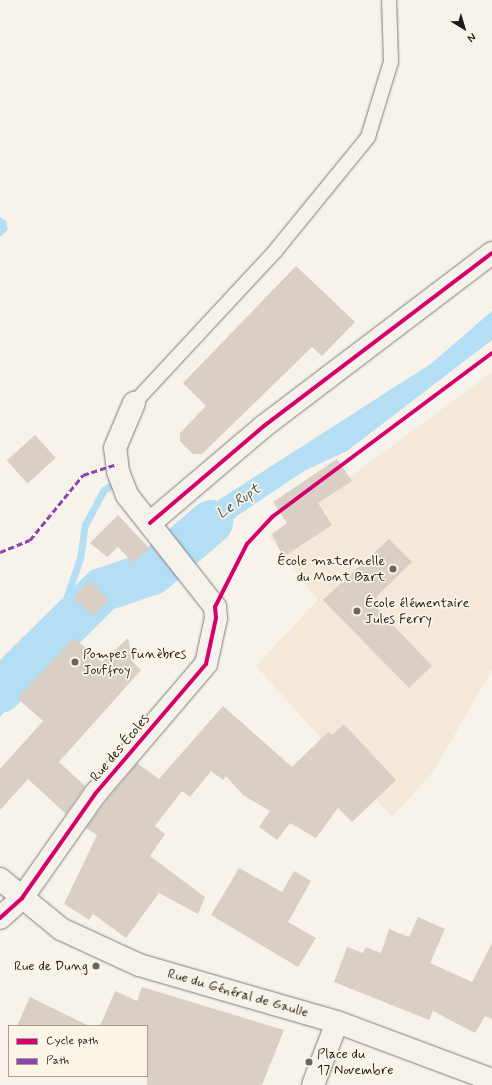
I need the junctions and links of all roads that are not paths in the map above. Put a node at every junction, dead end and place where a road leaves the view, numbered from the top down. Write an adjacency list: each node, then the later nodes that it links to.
1 (389, 0): 3 (lane)
2 (492, 253): 4 (street)
3 (134, 403): 4 (street, Rue des Écoles)
4 (157, 531): 6 (street, Rue des Écoles)
5 (0, 879): 6 (street, Rue du Général de Gaulle)
6 (22, 898): 7 (street, Rue des Écoles); 8 (street, Rue du Général de Gaulle)
7 (0, 918)
8 (337, 1022): 9 (street, Rue du Général de Gaulle); 10 (street)
9 (492, 1080)
10 (313, 1085)

